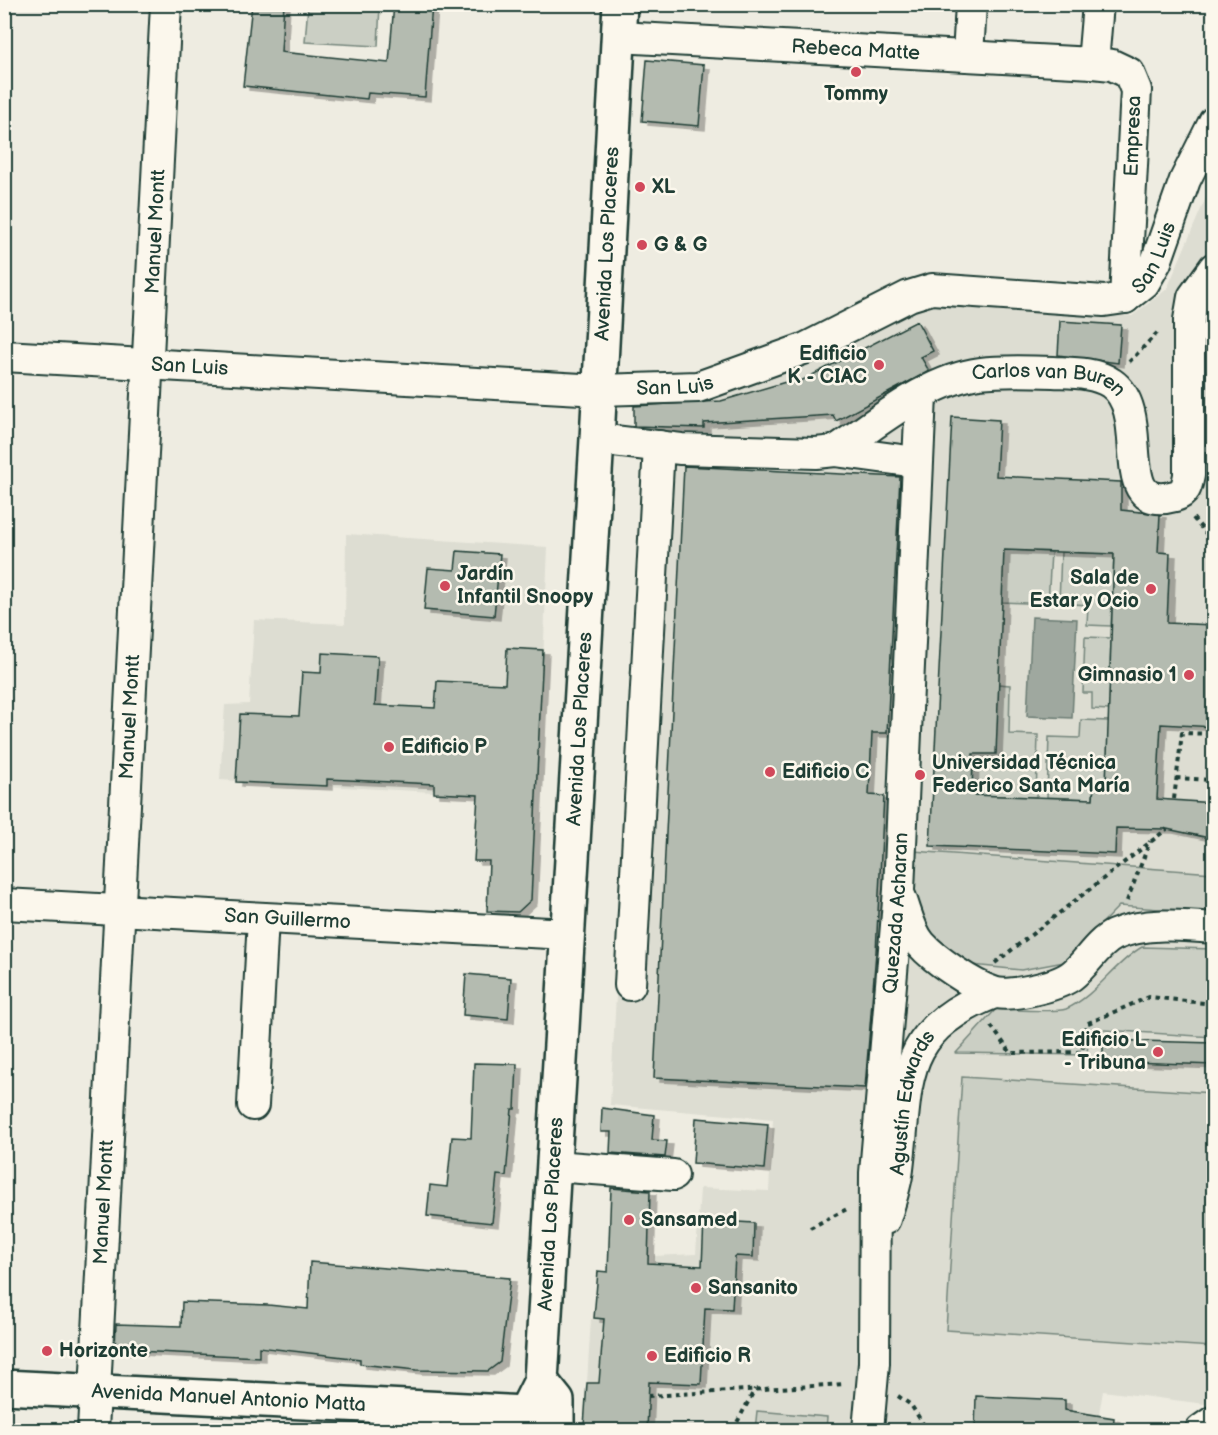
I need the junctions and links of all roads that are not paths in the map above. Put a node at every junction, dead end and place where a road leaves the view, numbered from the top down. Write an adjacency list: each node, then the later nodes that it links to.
1 (166, 4): 12 (street, Manuel Montt)
2 (620, 4): 5 (main road, Avenida Los Placeres)
3 (971, 4): 6 (street)
4 (1098, 4): 7 (street)
5 (618, 37): 6 (street, Rebeca Matte); 13 (main road, Avenida Los Placeres)
6 (968, 57): 7 (street, Rebeca Matte)
7 (1093, 63): 10 (street, Empresa)
8 (1214, 122): 10 (street, San Luis)
9 (1214, 268): 14 (street, Carlos van Buren)
10 (1125, 298): 13 (street, San Luis)
11 (4, 356): 12 (street, San Luis)
12 (151, 363): 13 (street, San Luis); 21 (street, Manuel Montt)
13 (599, 390): 15 (main road, Avenida Los Placeres)
14 (921, 395): 17 (street, Carlos van Buren); 18 (street, Quezada Acharan)
15 (597, 440): 16 (street); 24 (main road, Avenida Los Placeres)
16 (658, 446): 17 (street); 25 (street)
17 (835, 451): 18 (street)
18 (916, 462): 19 (street, Quezada Acharan)
19 (899, 890): 26 (street); 30 (street, Quezada Acharan)
20 (4, 904): 21 (street, San Guillermo)
21 (118, 910): 22 (street, San Guillermo); 33 (street, Manuel Montt)
22 (274, 919): 24 (street, San Guillermo); 27 (street)
23 (1214, 928): 26 (street, Agustín Edwards)
24 (568, 934): 28 (main road, Avenida Los Placeres)
25 (630, 985)
26 (994, 993): 30 (street, Agustín Edwards)
27 (263, 1102)
28 (554, 1166): 29 (street); 31 (main road, Avenida Los Placeres)
29 (673, 1175)
30 (876, 1247): 38 (street, Quezada Acharan)
31 (541, 1381): 35 (main road, Avenida Los Placeres); 37 (main road)
32 (4, 1387): 33 (main road, Avenida Manuel Antonio Matta)
33 (95, 1391): 35 (main road, Avenida Manuel Antonio Matta); 36 (street, Manuel Montt)
34 (1214, 1421): 39 (street)
35 (525, 1422)
36 (93, 1431)
37 (557, 1431)
38 (868, 1431)
39 (1201, 1431)

